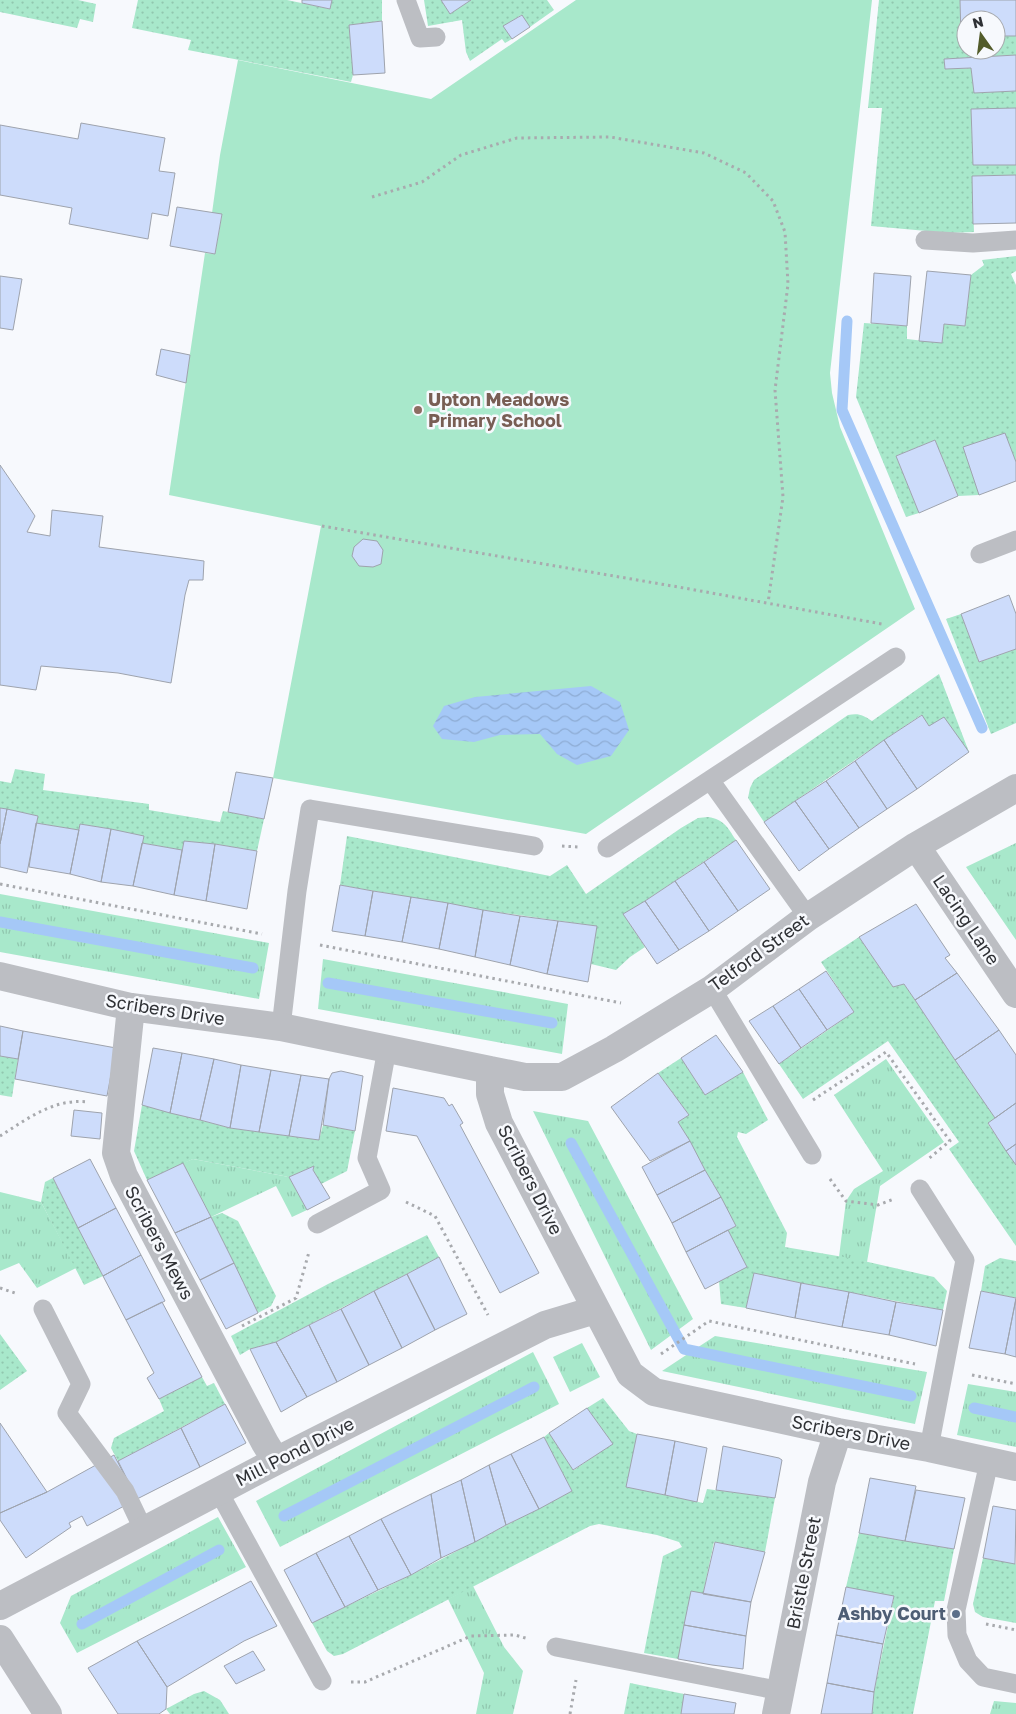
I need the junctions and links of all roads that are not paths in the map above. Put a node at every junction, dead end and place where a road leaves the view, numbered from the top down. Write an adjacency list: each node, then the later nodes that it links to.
1 (406, 0): 2 (lane)
2 (436, 36)
3 (925, 240): 4 (lane)
4 (1016, 240)
5 (1016, 540): 6 (lane)
6 (980, 554)
7 (896, 657): 8 (lane)
8 (710, 780): 12 (lane); 13 (lane)
9 (1016, 788): 11 (street, Telford Street)
10 (534, 846): 18 (lane)
11 (916, 846): 13 (street, Telford Street); 16 (street, Lacing Lane)
12 (607, 848)
13 (808, 917): 15 (street, Telford Street)
14 (0, 976): 17 (street, Scribers Drive)
15 (712, 989): 20 (street, Telford Street); 21 (lane)
16 (1016, 994)
17 (131, 1006): 18 (street, Scribers Drive); 28 (street, Scribers Mews)
18 (281, 1027): 19 (street, Scribers Drive)
19 (387, 1049): 20 (street, Scribers Drive); 23 (lane)
20 (490, 1070): 25 (street, Scribers Drive)
21 (812, 1154)
22 (920, 1189): 27 (lane)
23 (317, 1224)
24 (43, 1309): 32 (lane)
25 (595, 1310): 26 (street, Scribers Drive); 28 (street, Mill Pond Drive)
26 (838, 1432): 27 (street, Scribers Drive); 38 (street, Bristle Street)
27 (929, 1448): 29 (street, Scribers Drive)
28 (276, 1461): 31 (street, Mill Pond Drive)
29 (989, 1462): 30 (street, Scribers Drive); 37 (lane)
30 (1016, 1468)
31 (219, 1492): 32 (street, Mill Pond Drive); 36 (lane)
32 (144, 1531): 33 (street, Mill Pond Drive)
33 (0, 1606)
34 (0, 1639): 39 (street)
35 (556, 1647): 38 (lane)
36 (322, 1681)
37 (1016, 1684)
38 (778, 1702)
39 (48, 1714)

